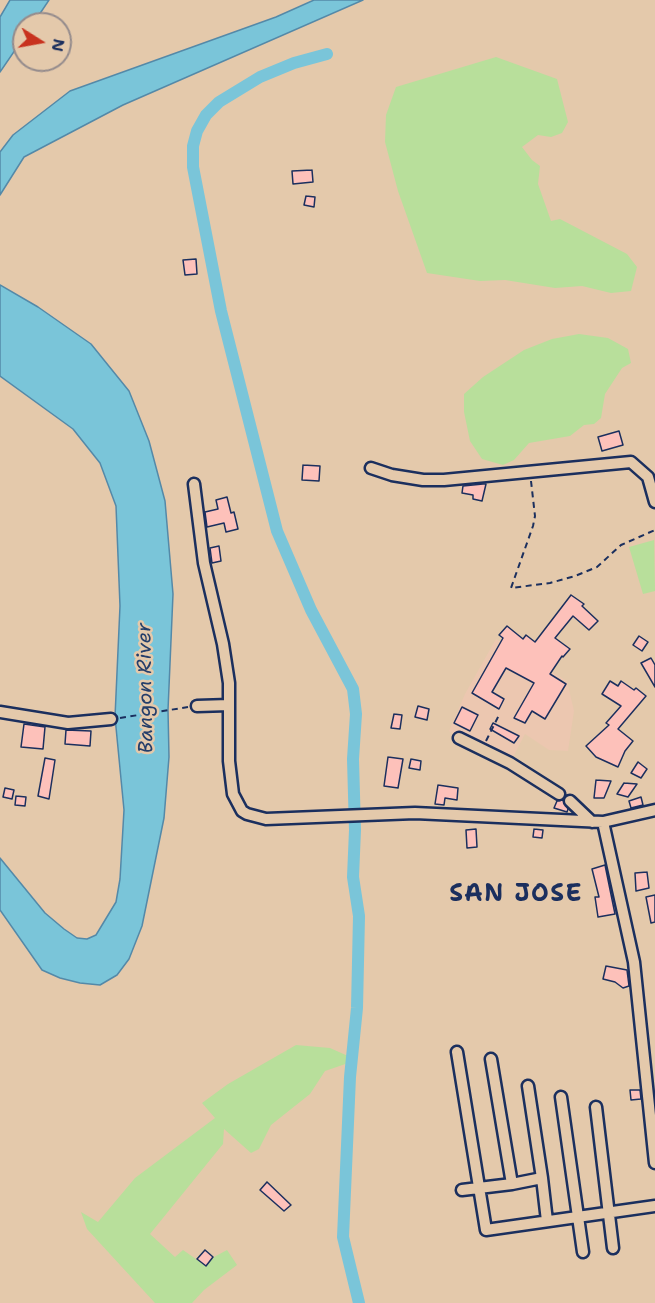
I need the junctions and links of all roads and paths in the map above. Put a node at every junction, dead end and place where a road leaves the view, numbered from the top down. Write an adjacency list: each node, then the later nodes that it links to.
1 (371, 468): 2 (street)
2 (532, 472): 4 (street); 5 (path)
3 (194, 484): 6 (street)
4 (655, 502)
5 (655, 530)
6 (229, 705): 7 (street); 16 (street)
7 (197, 706): 10 (path)
8 (0, 712): 10 (street)
9 (500, 715): 12 (path)
10 (111, 719)
11 (459, 738): 12 (street)
12 (482, 749): 13 (street)
13 (559, 794)
14 (570, 801): 16 (street)
15 (655, 810): 16 (street)
16 (598, 822): 19 (street)
17 (457, 1052): 26 (street)
18 (491, 1059): 25 (street)
19 (650, 1076): 23 (street)
20 (528, 1086): 24 (street)
21 (561, 1097): 30 (street)
22 (596, 1107): 29 (street)
23 (655, 1163)
24 (542, 1178): 25 (street); 31 (street)
25 (512, 1184): 26 (street)
26 (479, 1189): 27 (street); 31 (street)
27 (462, 1190)
28 (655, 1206): 29 (street)
29 (609, 1211): 30 (street); 32 (street)
30 (578, 1216): 31 (street); 33 (street)
31 (547, 1221)
32 (614, 1248)
33 (583, 1252)

